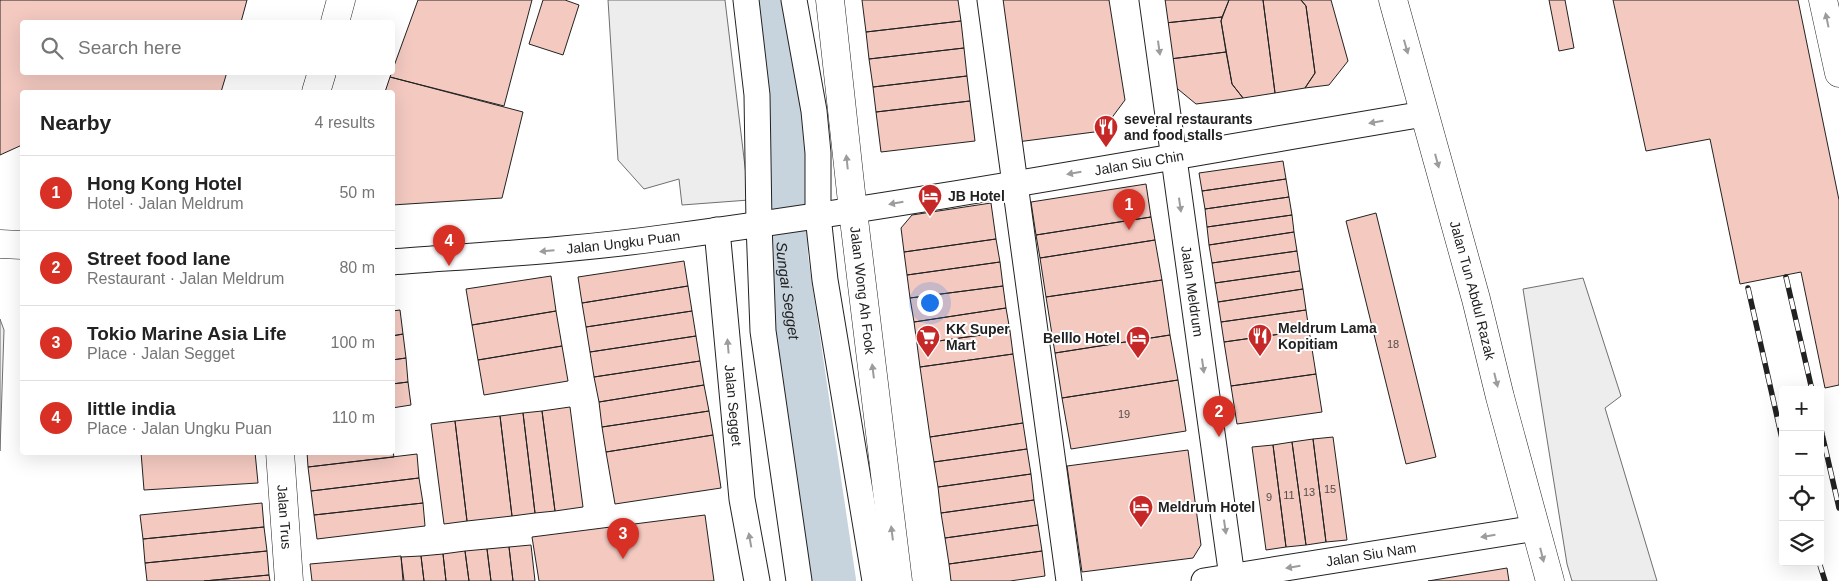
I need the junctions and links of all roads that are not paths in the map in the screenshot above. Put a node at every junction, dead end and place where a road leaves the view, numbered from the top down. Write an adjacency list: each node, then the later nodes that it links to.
1 (341, 0): 9 (main road)
2 (746, 0): 18 (street)
3 (794, 0): 17 (street)
4 (830, 0): 16 (main road, Jalan Wong Ah Fook, one-way to 4)
5 (990, 0): 15 (street)
6 (1152, 0): 14 (street, Jalan Meldrum, one-way to 14)
7 (1393, 0): 13 (main road, Jalan Tun Abdul Razak, one-way to 13)
8 (1823, 0): 10 (main road, one-way to 8)
9 (336, 20)
10 (1839, 73)
11 (321, 75): 12 (main road)
12 (317, 90)
13 (1424, 114): 14 (street, Jalan Siu Chin, one-way to 14); 22 (main road, Jalan Tun Abdul Razak, one-way to 22)
14 (1174, 156): 15 (street, Jalan Siu Chin, one-way to 15); 23 (street, Jalan Meldrum, one-way to 23)
15 (1015, 184): 16 (street, Jalan Siu Chin, one-way to 16); 29 (street)
16 (853, 211): 17 (street, Jalan Ungku Puan); 28 (main road, Jalan Wong Ah Fook, one-way to 16)
17 (816, 216): 18 (street, Jalan Ungku Puan); 27 (street)
18 (761, 224): 19 (street, Jalan Ungku Puan); 26 (street)
19 (717, 230): 20 (street, Jalan Ungku Puan, one-way to 20); 25 (street, Jalan Segget, one-way to 19)
20 (395, 262)
21 (280, 455): 24 (main road, Jalan Trus)
22 (1536, 528): 23 (street, Jalan Siu Nam, one-way to 23); 31 (main road, Jalan Tun Abdul Razak, one-way to 31)
23 (1234, 579): 30 (street, Jalan Siu Nam)
24 (289, 581)
25 (757, 581)
26 (799, 581)
27 (875, 581)
28 (898, 581)
29 (1069, 581)
30 (1204, 581)
31 (1550, 581)

